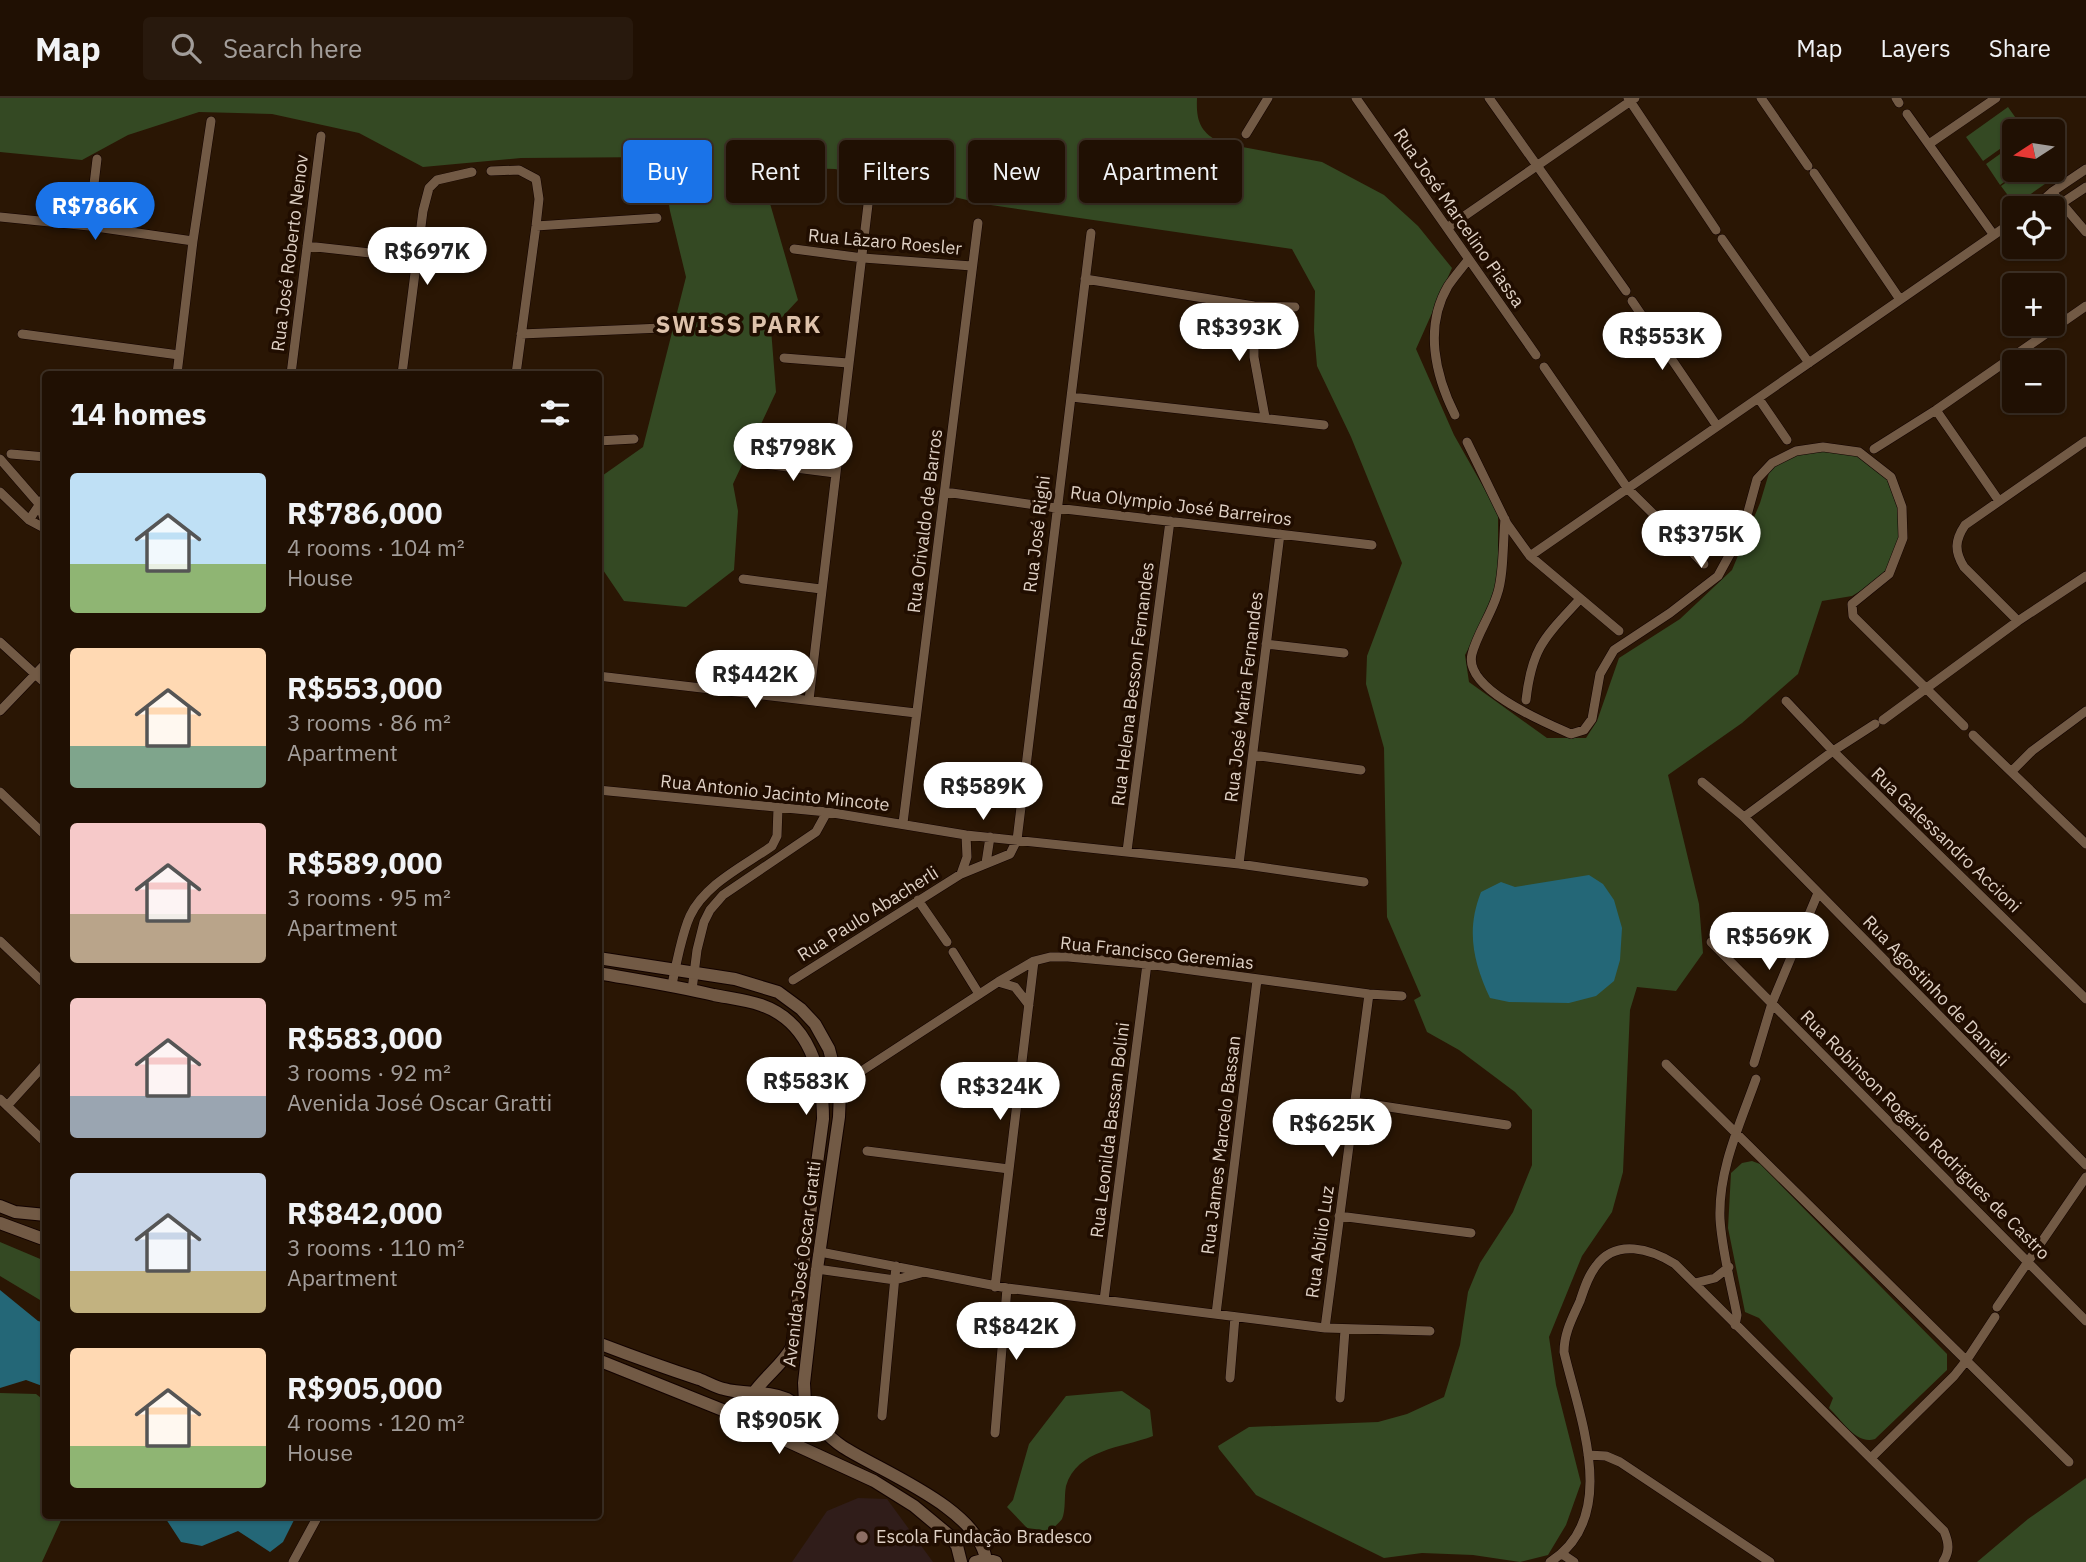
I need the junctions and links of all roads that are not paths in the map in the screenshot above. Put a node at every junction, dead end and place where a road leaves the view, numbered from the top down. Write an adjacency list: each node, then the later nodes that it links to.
1 (1268, 98): 9 (street)
2 (1356, 98): 29 (street, Rua José Marcelino Piassa)
3 (1489, 98): 13 (street)
4 (1761, 98): 45 (street)
5 (1996, 98): 11 (street)
6 (1631, 99): 13 (street); 31 (street)
7 (1907, 114): 11 (street)
8 (211, 121): 36 (street)
9 (1246, 134)
10 (321, 136): 37 (street, Rua José Roberto Nenov)
11 (1929, 144): 34 (street)
12 (97, 159): 27 (street)
13 (1538, 167): 29 (street); 44 (street)
14 (2086, 169): 18 (street)
15 (491, 171): 28 (street)
16 (472, 172): 39 (street)
17 (2086, 187): 21 (street)
18 (2052, 192): 19 (street); 20 (street)
19 (2047, 196)
20 (2056, 196)
21 (2065, 201)
22 (868, 203): 40 (street)
23 (2065, 207): 32 (street)
24 (0, 217): 27 (street)
25 (657, 218): 28 (street)
26 (978, 223): 42 (street, Rua Orivaldo de Barros)
27 (89, 226): 36 (street)
28 (536, 226): 52 (street)
29 (1447, 228): 41 (street, Rua José Marcelino Piassa)
30 (2002, 228): 34 (street)
31 (1716, 230)
32 (2086, 232)
33 (1091, 233): 43 (street, Rua José Righi)
34 (1993, 234): 45 (street)
35 (1722, 239): 57 (street)
36 (193, 241): 53 (street)
37 (307, 246): 39 (street); 60 (street, Rua José Roberto Nenov)
38 (794, 249): 40 (street, Rua Lãzaro Roesler)
39 (415, 258): 61 (street)
40 (863, 258): 42 (street, Rua Lãzaro Roesler); 56 (street)
41 (1468, 260): 54 (street, Rua José Marcelino Piassa); 66 (street)
42 (972, 266): 83 (street, Rua Orivaldo de Barros)
43 (1085, 279): 47 (street); 63 (street, Rua José Righi)
44 (1626, 291)
45 (1899, 298): 57 (street)
46 (1632, 301): 69 (street)
47 (1254, 306): 49 (street); 67 (street)
48 (2086, 306): 65 (street)
49 (1295, 307)
50 (662, 328): 52 (street)
51 (22, 334): 53 (street)
52 (521, 334): 62 (street)
53 (179, 355): 59 (street)
54 (1536, 355)
55 (784, 358): 56 (street)
56 (848, 363): 80 (street)
57 (1809, 363): 64 (street)
58 (1544, 367): 81 (street)
59 (177, 371)
60 (291, 371)
61 (402, 371)
62 (516, 371)
63 (1071, 397): 67 (street); 87 (street, Rua José Righi)
64 (1759, 399): 69 (street); 71 (street)
65 (1936, 410): 75 (street); 84 (street)
66 (1454, 415)
67 (1265, 417): 68 (street)
68 (1324, 425)
69 (1717, 426): 81 (street)
70 (634, 439): 73 (street)
71 (1787, 440)
72 (2086, 441): 84 (street)
73 (602, 442)
74 (1466, 442): 89 (street)
75 (1874, 449)
76 (11, 454): 77 (street)
77 (42, 457)
78 (0, 459): 86 (street)
79 (756, 463): 80 (street)
80 (835, 473): 99 (street)
81 (1628, 489): 95 (street); 96 (street)
82 (0, 492): 90 (street)
83 (945, 492): 87 (street, Rua Olympio José Barreiros); 116 (street, Rua Orivaldo de Barros)
84 (1999, 501): 101 (street)
85 (42, 502): 86 (street)
86 (40, 505): 88 (street); 90 (street)
87 (1056, 508): 91 (street, Rua Olympio José Barreiros); 133 (street, Rua José Righi)
88 (42, 513)
89 (1505, 519): 95 (street); 110 (street)
90 (29, 520): 92 (street)
91 (1170, 521): 93 (street, Rua Olympio José Barreiros); 135 (street, Rua Helena Besson Fernandes)
92 (42, 526)
93 (1280, 534): 94 (street, Rua Olympio José Barreiros); 104 (street, Rua José Maria Fernandes)
94 (1372, 545)
95 (1530, 556): 100 (street)
96 (1704, 564)
97 (2086, 576): 101 (street)
98 (743, 579): 99 (street)
99 (821, 589): 111 (street)
100 (1580, 599): 102 (street); 112 (street)
101 (2018, 621): 110 (street)
102 (1619, 631)
103 (0, 642): 107 (street)
104 (1266, 644): 105 (street); 120 (street, Rua José Maria Fernandes)
105 (1344, 653)
106 (42, 667): 107 (street)
107 (35, 675): 109 (street); 114 (street)
108 (602, 677): 111 (street)
109 (42, 681)
110 (1927, 688): 117 (street); 119 (street)
111 (809, 700): 116 (street)
112 (1526, 700)
113 (1786, 701): 119 (street, Rua Galessandro Accioni)
114 (0, 711)
115 (2086, 711): 122 (street)
116 (916, 713): 129 (street, Rua Orivaldo de Barros)
117 (1964, 726)
118 (1973, 735): 122 (street)
119 (1833, 751): 128 (street); 161 (street, Rua Galessandro Accioni)
120 (1253, 755): 121 (street); 137 (street, Rua José Maria Fernandes)
121 (1361, 770)
122 (2012, 771): 134 (street)
123 (1702, 782): 128 (street, Rua Agostinho de Danieli)
124 (602, 790): 126 (street, Rua Antonio Jacinto Mincote)
125 (0, 792): 130 (street)
126 (778, 808): 127 (street, Rua Antonio Jacinto Mincote); 149 (street)
127 (827, 812): 129 (street, Rua Antonio Jacinto Mincote); 150 (street)
128 (1744, 817): 140 (street, Rua Agostinho de Danieli)
129 (903, 823): 131 (street, Rua Antonio Jacinto Mincote)
130 (42, 831)
131 (966, 835): 132 (street, Rua Antonio Jacinto Mincote); 138 (street, Rua Paulo Abacherli)
132 (990, 837): 133 (street, Rua Antonio Jacinto Mincote); 136 (street)
133 (1017, 840): 135 (street, Rua Antonio Jacinto Mincote); 136 (street, Rua Paulo Abacherli)
134 (2086, 845)
135 (1127, 851): 137 (street, Rua Antonio Jacinto Mincote)
136 (986, 863): 138 (street, Rua Paulo Abacherli)
137 (1239, 864): 139 (street, Rua Antonio Jacinto Mincote)
138 (961, 874): 141 (street, Rua Paulo Abacherli)
139 (1364, 881)
140 (1818, 893): 162 (street); 175 (street, Rua Agostinho de Danieli)
141 (918, 900): 143 (street); 154 (street, Rua Paulo Abacherli)
142 (0, 941): 153 (street)
143 (947, 942)
144 (1711, 942): 162 (street, Rua Robinson Rogério Rodrigues de Castro)
145 (953, 952): 158 (street)
146 (602, 959): 149 (street, Avenida José Oscar Gratti)
147 (1034, 961): 148 (street, Rua Francisco Geremias); 155 (street, Rua Francisco Geremias); 163 (street)
148 (1147, 964): 152 (street, Rua Francisco Geremias); 194 (street, Rua Leonilda Bassan Bolini)
149 (676, 968): 150 (street, Avenida José Oscar Gratti); 156 (street)
150 (695, 973): 157 (street); 184 (street, Avenida José Oscar Gratti)
151 (602, 974): 156 (street, Avenida José Oscar Gratti)
152 (1257, 980): 159 (street, Rua Francisco Geremias); 195 (street, Rua James Marcelo Bassan)
153 (42, 981)
154 (793, 981)
155 (998, 982): 158 (street, Rua Francisco Geremias); 163 (street)
156 (672, 985): 157 (street, Avenida José Oscar Gratti)
157 (692, 990): 206 (street, Avenida José Oscar Gratti)
158 (979, 994): 167 (street, Rua Francisco Geremias)
159 (1369, 994): 160 (street, Rua Francisco Geremias); 169 (street, Rua Abilio Luz)
160 (1402, 996)
161 (2086, 999)
162 (1772, 1003): 164 (street); 185 (street, Rua Robinson Rogério Rodrigues de Castro)
163 (1029, 1005): 176 (street)
164 (1754, 1063)
165 (1666, 1064): 172 (street)
166 (42, 1067): 170 (street)
167 (857, 1074)
168 (1756, 1079): 172 (street)
169 (1356, 1102): 171 (street); 180 (street, Rua Abilio Luz)
170 (4, 1103): 173 (street)
171 (1507, 1125)
172 (1737, 1134): 187 (street); 203 (street)
173 (42, 1139)
174 (867, 1151): 176 (street)
175 (2086, 1165)
176 (1009, 1169): 192 (street)
177 (2086, 1177): 185 (street)
178 (0, 1206): 179 (street)
179 (42, 1215)
180 (1339, 1216): 182 (street); 199 (street, Rua Abilio Luz)
181 (0, 1223): 183 (street)
182 (1471, 1233)
183 (42, 1239)
184 (820, 1252): 186 (street); 188 (street, Avenida José Oscar Gratti)
185 (2028, 1261): 197 (street, Rua Robinson Rogério Rodrigues de Castro); 203 (street)
186 (896, 1266): 189 (street); 190 (street)
187 (1728, 1267): 191 (street); 198 (street)
188 (817, 1269): 190 (street); 208 (street, Avenida José Oscar Gratti)
189 (923, 1273): 190 (street); 192 (street)
190 (895, 1280): 209 (street)
191 (1695, 1283): 198 (street); 213 (street)
192 (995, 1286): 193 (street)
193 (1007, 1289): 194 (street); 211 (street)
194 (1104, 1300): 195 (street)
195 (1216, 1314): 196 (street)
196 (1235, 1317): 199 (street); 205 (street)
197 (2086, 1321)
198 (1735, 1325): 214 (street)
199 (1325, 1328): 200 (street)
200 (1345, 1329): 201 (street); 207 (street)
201 (1430, 1331)
202 (602, 1344): 206 (street)
203 (1966, 1361): 214 (street); 215 (street)
204 (602, 1362): 210 (street)
205 (1230, 1378)
206 (753, 1393): 208 (street); 210 (street)
207 (1340, 1398)
208 (807, 1411): 212 (street); 218 (street)
209 (882, 1416)
210 (745, 1419): 212 (street)
211 (995, 1433)
212 (787, 1441): 220 (street)
213 (1588, 1455): 217 (street); 223 (street)
214 (1871, 1458): 224 (street)
215 (2069, 1462)
216 (316, 1519): 219 (street)
217 (1562, 1554): 221 (street); 222 (street)
218 (985, 1561)
219 (293, 1562)
220 (961, 1562)
221 (1550, 1562)
222 (1574, 1562)
223 (1770, 1562)
224 (1943, 1562)

